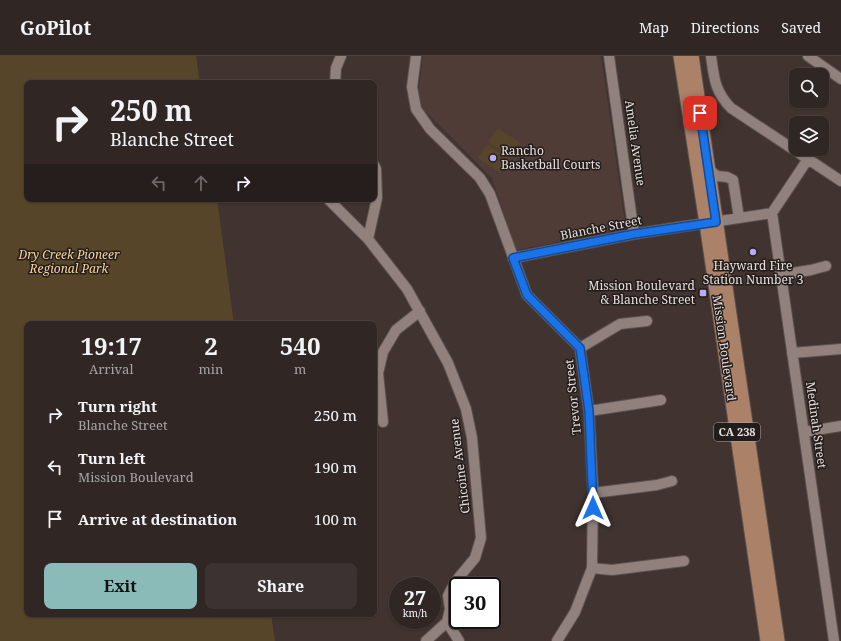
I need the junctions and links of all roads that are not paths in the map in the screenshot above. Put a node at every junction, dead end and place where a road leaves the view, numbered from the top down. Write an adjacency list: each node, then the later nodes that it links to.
1 (341, 56): 9 (street)
2 (416, 56): 20 (street, Trevor Street)
3 (609, 56): 18 (street, Amelia Avenue)
4 (680, 56): 17 (main road, Mission Boulevard / CA 238)
5 (692, 56): 11 (main road, Mission Boulevard / CA 238)
6 (711, 56): 10 (street)
7 (808, 56): 8 (street)
8 (841, 79)
9 (334, 80)
10 (808, 159): 12 (street); 15 (street)
11 (708, 169): 16 (street); 17 (main road, Mission Boulevard / CA 238)
12 (841, 181)
13 (331, 202): 19 (street, Chicoine Avenue)
14 (376, 202): 19 (street)
15 (772, 214): 16 (street, Blanche Street); 22 (street, Medinah Street)
16 (739, 218): 17 (street, Blanche Street)
17 (711, 222): 18 (street, Blanche Street); 41 (main road, Mission Boulevard / CA 238); 42 (main road, Mission Boulevard / CA 238)
18 (634, 234): 20 (street, Blanche Street)
19 (368, 239): 23 (street, Chicoine Avenue)
20 (513, 258): 25 (street, Trevor Street)
21 (826, 266): 22 (street)
22 (780, 275): 27 (street, Medinah Street)
23 (420, 311): 30 (street); 37 (street, Chicoine Avenue)
24 (647, 321): 25 (street)
25 (580, 348): 29 (street, Trevor Street)
26 (841, 349): 27 (street)
27 (792, 353): 32 (street, Medinah Street)
28 (661, 400): 29 (street)
29 (589, 411): 34 (street, Trevor Street)
30 (380, 417)
31 (841, 426): 32 (street)
32 (804, 432): 43 (street, Medinah Street)
33 (672, 481): 34 (street)
34 (593, 493): 36 (street, Trevor Street)
35 (684, 561): 36 (street)
36 (592, 568): 40 (street, Trevor Street)
37 (447, 622): 38 (street); 39 (street)
38 (426, 641)
39 (459, 641)
40 (557, 641)
41 (767, 641)
42 (778, 641)
43 (834, 641)

